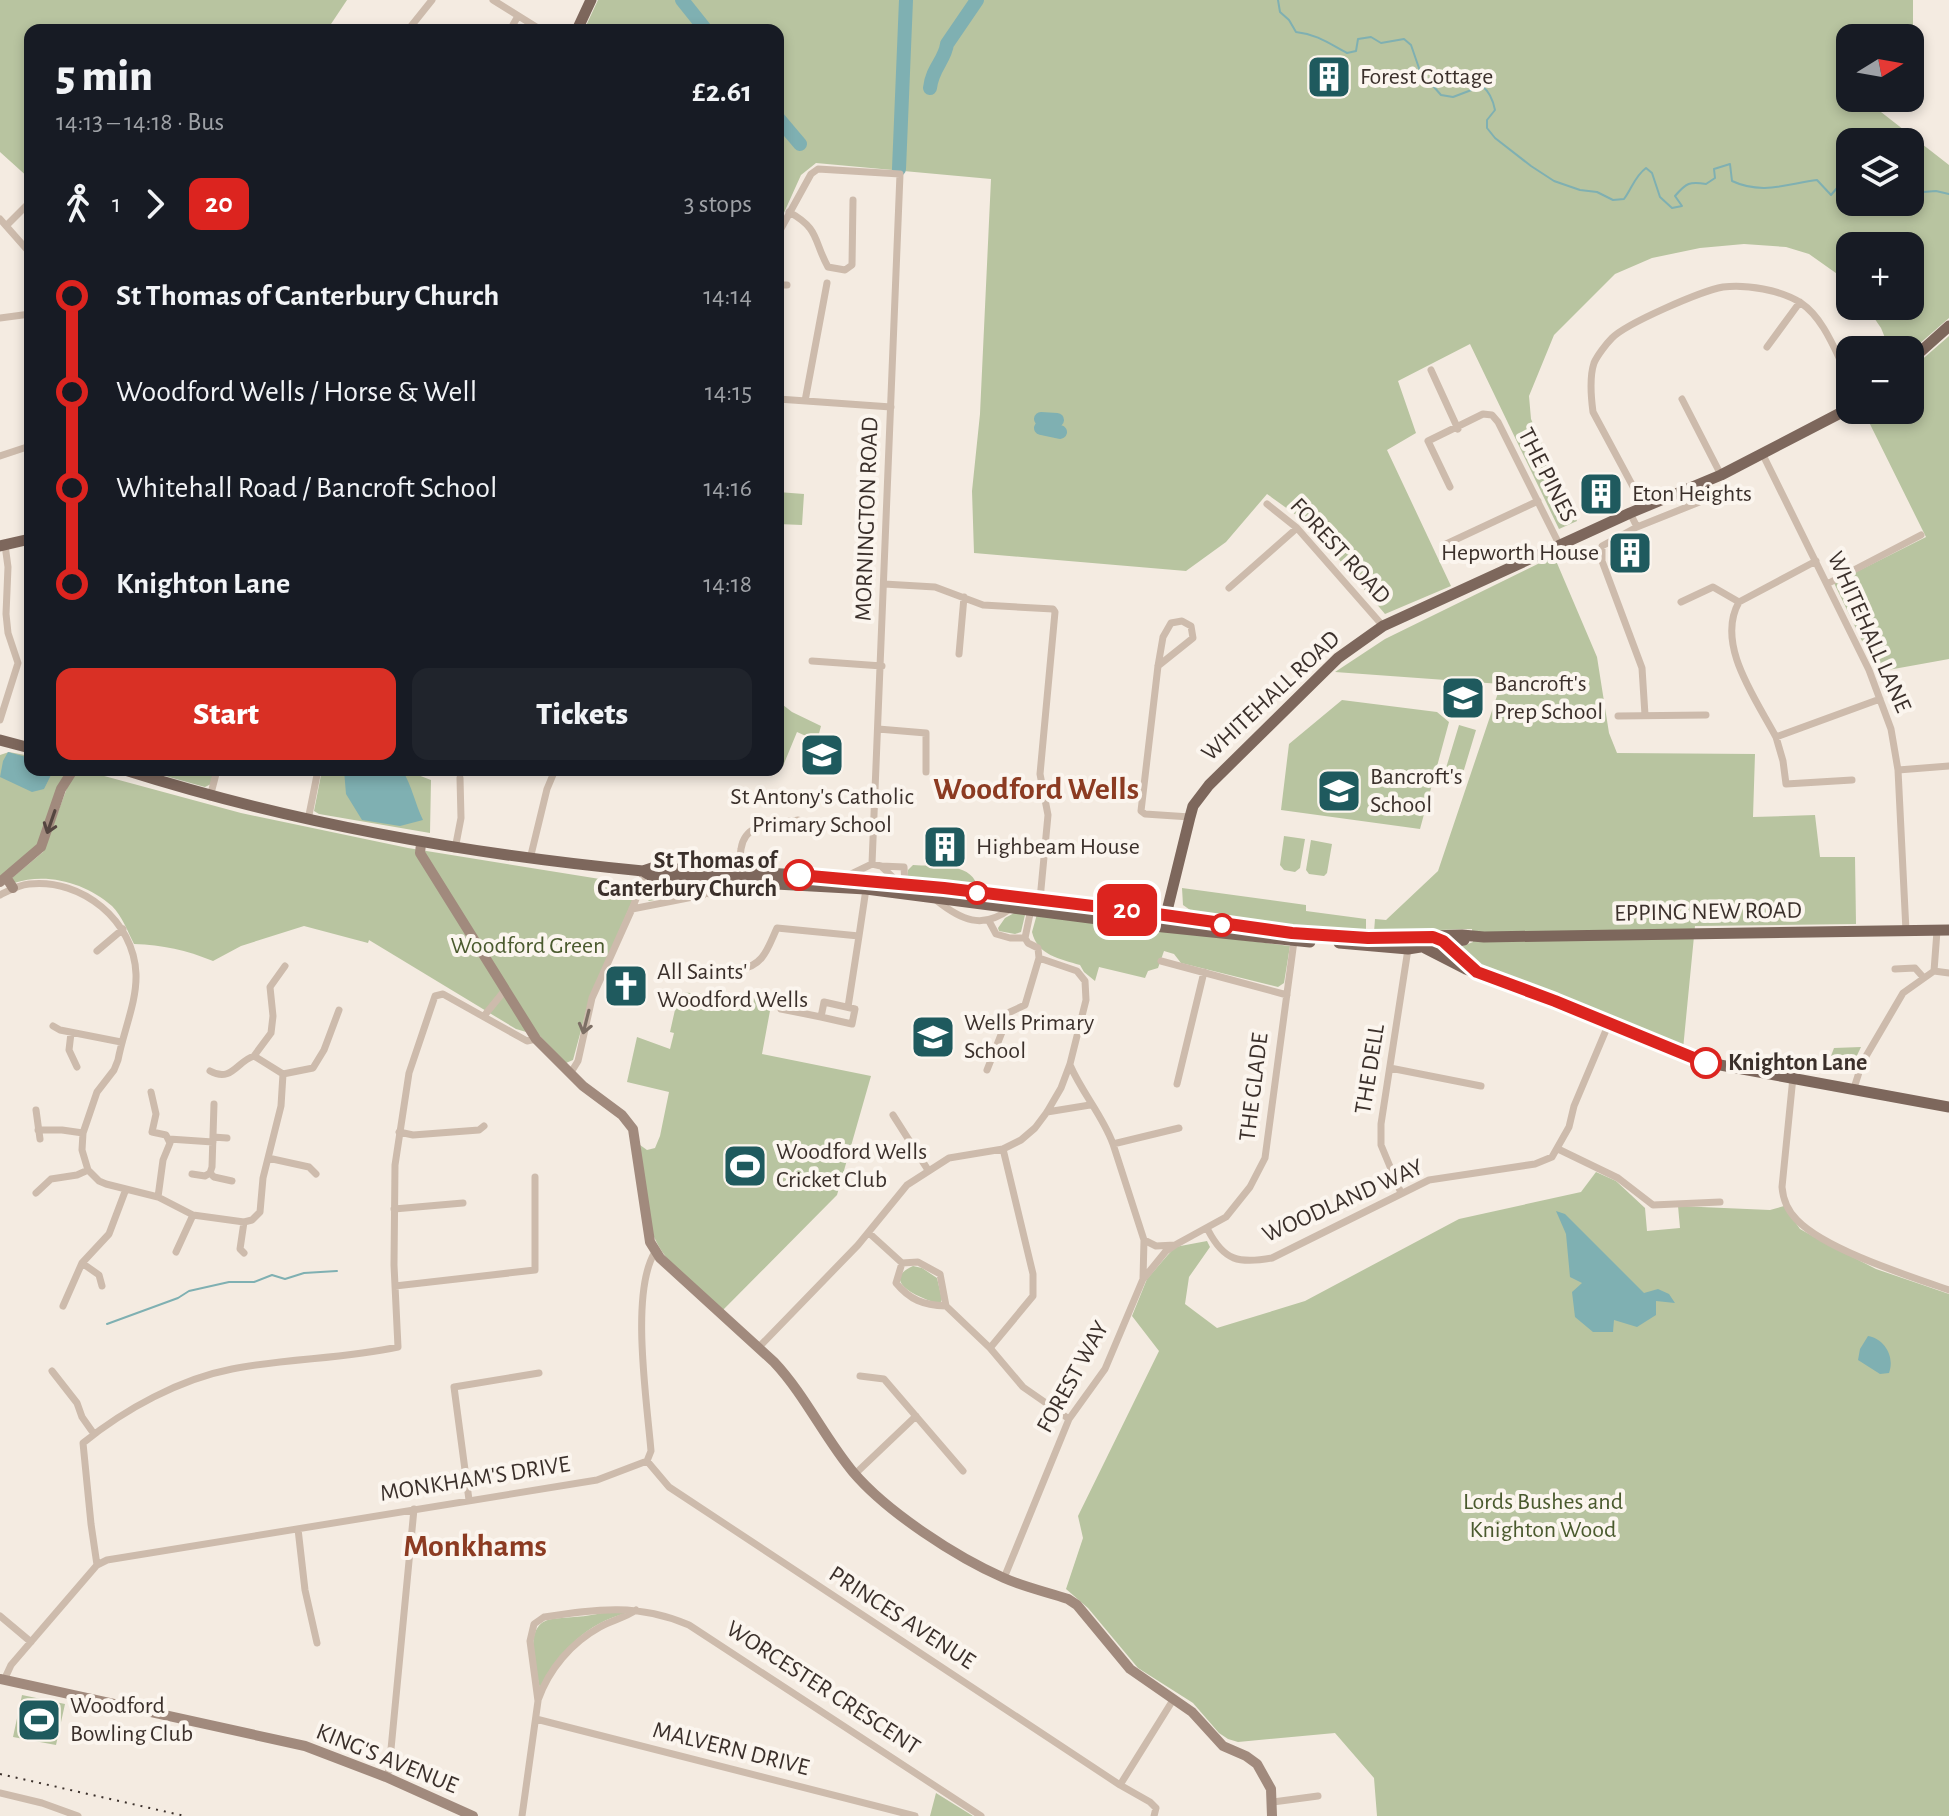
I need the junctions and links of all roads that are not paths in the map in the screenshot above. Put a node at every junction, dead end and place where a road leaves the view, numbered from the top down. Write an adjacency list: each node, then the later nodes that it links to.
1 (432, 0): 5 (street)
2 (493, 0): 4 (street)
3 (591, 0): 8 (main road)
4 (518, 16): 6 (street); 7 (street)
5 (413, 24)
6 (513, 24)
7 (531, 24)
8 (580, 24)
9 (853, 200): 11 (street)
10 (24, 206): 12 (street)
11 (789, 212): 13 (street); 27 (street, MORNINGTON ROAD)
12 (3, 222): 14 (street)
13 (784, 222)
14 (24, 246)
15 (827, 283): 26 (street)
16 (1800, 302): 20 (street); 22 (street); 40 (street)
17 (24, 315): 18 (street)
18 (0, 318)
19 (1949, 326): 21 (main road)
20 (1767, 347)
21 (1924, 348)
22 (1836, 354)
23 (1431, 370): 29 (street)
24 (784, 399): 26 (street)
25 (1682, 399): 33 (street)
26 (805, 401): 27 (street)
27 (891, 407): 50 (street, MORNINGTON ROAD)
28 (1836, 416): 31 (main road, WHITEHALL ROAD)
29 (1458, 429): 35 (street, THE PINES); 37 (street, THE PINES)
30 (24, 448): 32 (street)
31 (1763, 455): 33 (main road, WHITEHALL ROAD); 49 (street, WHITEHALL LANE)
32 (0, 456)
33 (1721, 475): 34 (main road, WHITEHALL ROAD)
34 (1696, 486): 38 (street); 40 (main road, WHITEHALL ROAD)
35 (1450, 487)
36 (1718, 494): 38 (street)
37 (1538, 501): 46 (street); 48 (street, THE PINES)
38 (1702, 501): 42 (street)
39 (1267, 504): 43 (street, FOREST ROAD)
40 (1644, 507): 41 (main road, WHITEHALL ROAD)
41 (1630, 513): 42 (street); 48 (main road, WHITEHALL ROAD)
42 (1637, 527): 65 (street)
43 (1297, 528): 52 (street); 56 (street, FOREST ROAD)
44 (1921, 535): 51 (street)
45 (24, 540): 47 (main road)
46 (1444, 545)
47 (2, 546): 57 (street)
48 (1560, 546): 56 (main road, WHITEHALL ROAD)
49 (1816, 561): 51 (street, WHITEHALL LANE); 55 (street)
50 (884, 584): 53 (street); 62 (street, MORNINGTON ROAD)
51 (1827, 584): 64 (street, WHITEHALL LANE)
52 (1229, 588)
53 (964, 597): 58 (street); 104 (street)
54 (1681, 602): 55 (street)
55 (1739, 602): 70 (street)
56 (1383, 626): 84 (main road, WHITEHALL ROAD)
57 (4, 634): 60 (street)
58 (959, 654)
59 (812, 661): 62 (street)
60 (18, 663): 61 (street); 68 (street)
61 (24, 665)
62 (882, 666): 69 (street, MORNINGTON ROAD)
63 (1158, 666): 63 (street); 84 (street)
64 (1880, 699): 70 (street); 74 (street, WHITEHALL LANE)
65 (1645, 715): 66 (street); 67 (street)
66 (1706, 715)
67 (1618, 716)
68 (0, 720)
69 (878, 729): 75 (street); 91 (street, MORNINGTON ROAD)
70 (1776, 737): 82 (street)
71 (0, 740): 72 (main road)
72 (24, 746)
73 (1949, 766): 74 (street)
74 (1898, 770): 110 (street, WHITEHALL LANE)
75 (926, 772)
76 (69, 776): 95 (street, one-way to 95)
77 (144, 776): 83 (main road)
78 (215, 776): 83 (street)
79 (317, 776): 85 (street)
80 (553, 776): 90 (street)
81 (460, 778): 88 (street)
82 (1852, 780)
83 (210, 797): 85 (main road)
84 (1190, 817): 108 (main road, WHITEHALL ROAD)
85 (308, 820): 87 (main road)
86 (798, 820): 89 (street)
87 (421, 844): 88 (main road); 131 (street)
88 (455, 849): 90 (main road)
89 (740, 855): 93 (street); 94 (street)
90 (530, 859): 92 (main road)
91 (876, 865): 96 (street); 98 (street); 98 (street)
92 (643, 871): 93 (main road); 97 (main road); 106 (street)
93 (712, 871): 94 (main road)
94 (761, 878): 96 (main road); 97 (main road); 100 (main road); 102 (street)
95 (3, 879): 99 (street)
96 (841, 879): 98 (main road)
97 (685, 880): 102 (street)
98 (902, 884): 104 (main road)
99 (13, 888): 101 (street); 109 (street)
100 (866, 889): 103 (main road); 112 (street)
101 (0, 895)
102 (705, 895): 106 (street)
103 (931, 896): 105 (main road); 107 (street)
104 (1035, 905): 105 (main road); 108 (main road); 115 (street)
105 (1012, 907): 107 (street)
106 (632, 909): 152 (street, one-way to 152)
107 (989, 921): 115 (street)
108 (1164, 921): 113 (main road, EPPING NEW ROAD); 116 (main road, EPPING NEW ROAD)
109 (123, 929): 120 (street); 144 (street)
110 (1906, 931): 111 (main road, EPPING NEW ROAD); 114 (main road, EPPING NEW ROAD)
111 (1943, 931): 126 (street)
112 (859, 936): 124 (street); 133 (street)
113 (1433, 937): 114 (main road, EPPING NEW ROAD); 117 (main road)
114 (1467, 937): 117 (main road, EPPING NEW ROAD)
115 (1025, 938): 121 (street)
116 (1294, 941): 119 (main road, EPPING NEW ROAD); 132 (street, THE GLADE)
117 (1446, 945): 118 (main road, EPPING NEW ROAD); 128 (main road)
118 (1425, 948): 119 (main road, EPPING NEW ROAD); 128 (main road)
119 (1408, 949): 148 (street, THE DELL)
120 (97, 951)
121 (1039, 958): 146 (street); 149 (street)
122 (1161, 961): 127 (street)
123 (285, 966): 145 (street)
124 (740, 969)
125 (1895, 969): 130 (street)
126 (1934, 971): 129 (street); 130 (street)
127 (1204, 972): 132 (street); 154 (street)
128 (1477, 972): 140 (main road)
129 (1949, 973)
130 (1923, 977): 156 (street)
131 (505, 990): 136 (street); 143 (street)
132 (1287, 995): 197 (street, THE GLADE)
133 (848, 1007): 137 (street); 137 (street)
134 (781, 1009): 137 (street)
135 (339, 1010): 139 (street)
136 (484, 1016): 143 (street); 167 (street)
137 (821, 1017)
138 (324, 1018): 139 (street)
139 (334, 1023): 151 (street)
140 (1609, 1023): 153 (main road); 175 (street)
141 (53, 1026): 142 (street)
142 (71, 1033): 144 (street); 147 (street)
143 (536, 1039): 152 (street)
144 (121, 1042): 168 (street)
145 (254, 1056): 150 (street); 151 (street)
146 (1070, 1064): 159 (street, FOREST WAY); 162 (street)
147 (77, 1067)
148 (1390, 1068): 155 (street); 189 (street, THE DELL)
149 (987, 1070)
150 (210, 1071)
151 (283, 1074): 177 (street)
152 (570, 1074): 202 (street)
153 (1793, 1077): 156 (main road); 209 (street)
154 (1177, 1084)
155 (1481, 1086)
156 (1854, 1088): 160 (main road)
157 (151, 1092): 171 (street)
158 (214, 1104): 172 (street)
159 (1090, 1105): 162 (street); 173 (street, FOREST WAY)
160 (1949, 1107)
161 (36, 1110): 166 (street)
162 (1047, 1112): 174 (street)
163 (893, 1115): 180 (street)
164 (484, 1126): 167 (street)
165 (1179, 1128): 173 (street)
166 (38, 1130): 168 (street); 170 (street)
167 (399, 1132): 194 (street)
168 (83, 1133): 179 (street)
169 (227, 1138): 172 (street)
170 (40, 1139)
171 (169, 1139): 172 (street); 191 (street)
172 (213, 1139): 181 (street)
173 (1113, 1144): 199 (street, FOREST WAY)
174 (1003, 1149): 180 (street); 213 (street)
175 (1558, 1149): 189 (street, WOODLAND WAY); 192 (street)
176 (311, 1157): 178 (street)
177 (268, 1158): 178 (street); 196 (street)
178 (309, 1167): 183 (street)
179 (88, 1170): 186 (street); 187 (street)
180 (928, 1170): 198 (street)
181 (210, 1173): 182 (street); 185 (street)
182 (192, 1174)
183 (316, 1174)
184 (535, 1177): 208 (street)
185 (232, 1181)
186 (45, 1185): 188 (street); 190 (street)
187 (126, 1189): 191 (street); 204 (street)
188 (36, 1193)
189 (1401, 1193): 197 (street, WOODLAND WAY)
190 (52, 1194)
191 (158, 1197): 195 (street)
192 (1720, 1202)
193 (463, 1203): 194 (street)
194 (394, 1209): 208 (street)
195 (193, 1215): 196 (street); 201 (street)
196 (244, 1222): 203 (street)
197 (1208, 1230): 200 (street, THE GLADE)
198 (869, 1233): 205 (street); 212 (street)
199 (1144, 1240): 200 (street); 206 (street, FOREST WAY)
200 (1175, 1245): 206 (street, THE GLADE)
201 (176, 1252)
202 (655, 1252): 212 (street); 220 (street)
203 (244, 1253)
204 (82, 1263): 207 (street); 210 (street)
205 (902, 1263): 211 (street); 211 (street)
206 (1143, 1279): 218 (street, FOREST WAY)
207 (102, 1286)
208 (395, 1286): 219 (street)
209 (1949, 1290)
210 (63, 1306)
211 (946, 1306): 213 (street)
212 (759, 1347): 222 (street)
213 (990, 1348): 218 (street)
214 (52, 1371): 219 (street)
215 (539, 1373): 223 (street)
216 (860, 1376): 217 (street)
217 (916, 1416): 221 (street); 222 (street)
218 (1069, 1419): 227 (street, FOREST WAY)
219 (94, 1434): 226 (street)
220 (647, 1461): 223 (street, MONKHAM'S DRIVE); 239 (street, PRINCES AVENUE)
221 (963, 1471)
222 (855, 1474): 227 (street)
223 (469, 1500): 224 (street, MONKHAM'S DRIVE)
224 (414, 1509): 225 (street, MONKHAM'S DRIVE); 238 (street)
225 (298, 1529): 226 (street, MONKHAM'S DRIVE); 230 (street)
226 (97, 1565): 232 (street)
227 (1004, 1578): 235 (street)
228 (636, 1610): 236 (street, WORCESTER CRESCENT); 236 (street, WORCESTER CRESCENT); 247 (street, WORCESTER CRESCENT)
229 (0, 1616): 232 (street)
230 (315, 1634): 231 (street); 233 (street)
231 (303, 1636)
232 (31, 1642): 234 (street)
233 (317, 1643)
234 (2, 1679): 238 (street, KING'S AVENUE)
235 (1173, 1700): 239 (street); 242 (street)
236 (538, 1701): 237 (street, WORCESTER CRESCENT)
237 (536, 1719): 245 (street, WORCESTER CRESCENT); 246 (street, MALVERN DRIVE)
238 (386, 1777): 244 (street, KING'S AVENUE)
239 (1120, 1785): 248 (street, PRINCES AVENUE)
240 (0, 1793): 243 (street)
241 (1318, 1796): 242 (street)
242 (1273, 1802): 249 (street)
243 (78, 1816)
244 (473, 1816)
245 (522, 1816)
246 (915, 1816)
247 (981, 1816)
248 (1154, 1816)
249 (1272, 1816)

